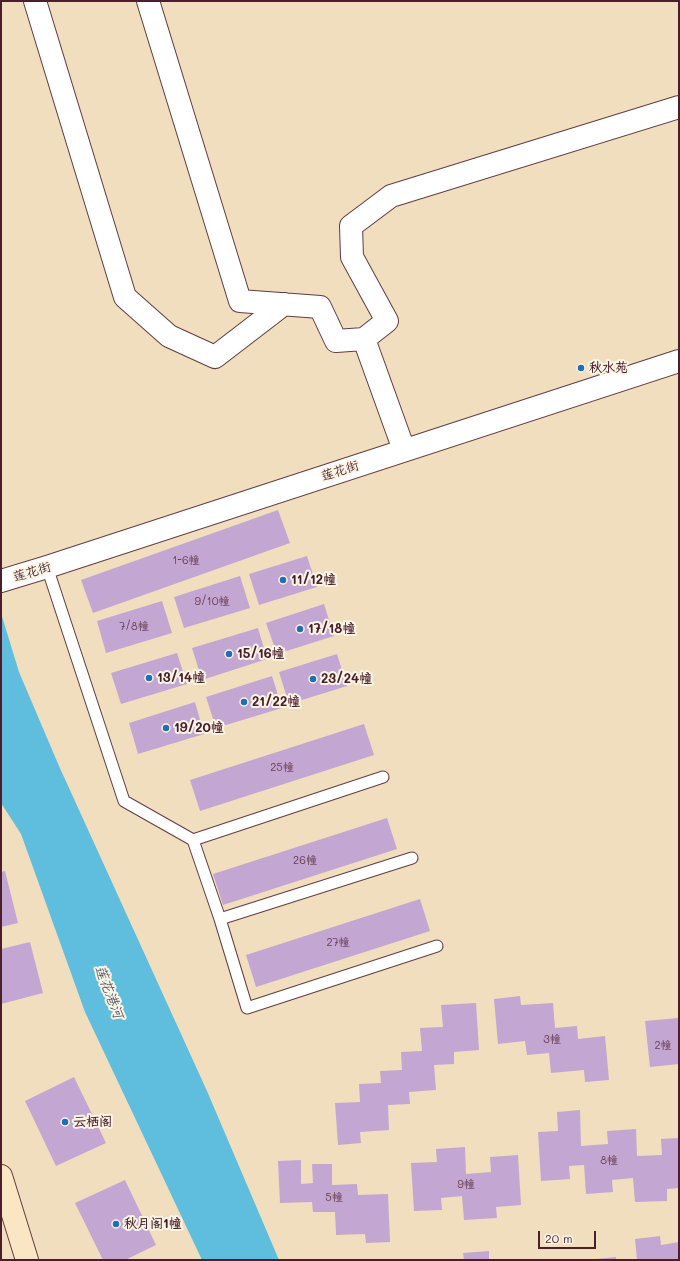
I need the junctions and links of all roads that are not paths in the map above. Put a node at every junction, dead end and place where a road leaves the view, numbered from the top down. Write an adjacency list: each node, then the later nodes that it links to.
1 (35, 1): 4 (street)
2 (148, 1): 4 (street)
3 (679, 107): 5 (street)
4 (284, 304): 5 (street)
5 (364, 339): 7 (street)
6 (679, 361): 7 (street, 莲花街)
7 (404, 450): 8 (street, 莲花街)
8 (47, 567): 9 (street, 莲花街); 11 (lane)
9 (1, 581)
10 (383, 777): 11 (lane)
11 (193, 840): 13 (lane)
12 (412, 858): 13 (lane)
13 (220, 919): 14 (lane)
14 (437, 946)
15 (1, 1176): 16 (main road)
16 (27, 1260)

